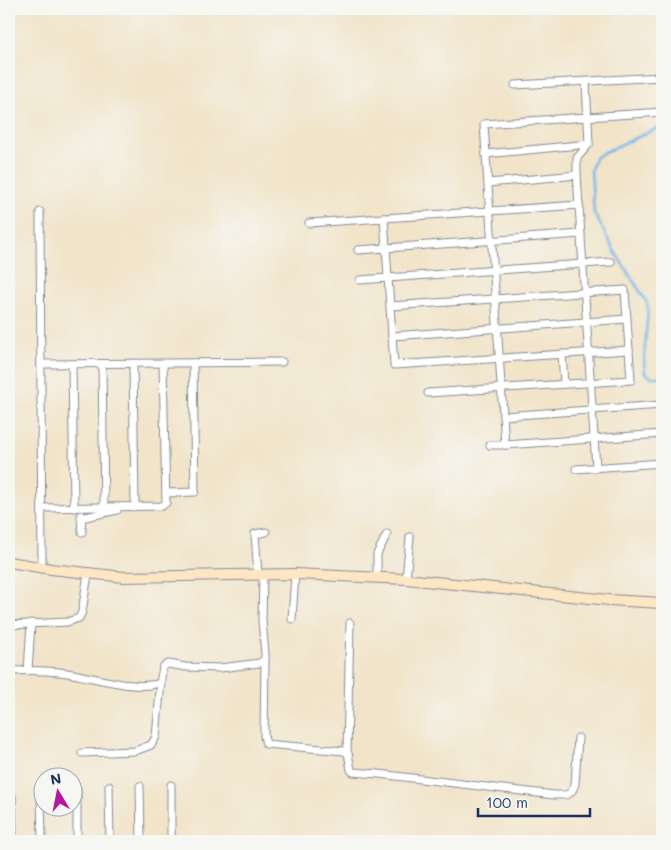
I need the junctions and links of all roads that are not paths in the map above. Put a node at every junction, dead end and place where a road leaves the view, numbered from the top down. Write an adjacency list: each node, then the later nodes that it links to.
1 (662, 77): 2 (street)
2 (586, 82): 3 (street); 5 (street)
3 (515, 85)
4 (662, 112): 5 (street)
5 (587, 117): 6 (street); 7 (street)
6 (589, 144): 7 (street); 8 (street)
7 (486, 154): 9 (street)
8 (577, 175): 9 (street); 10 (street)
9 (488, 183): 11 (street)
10 (579, 205): 11 (street); 15 (street)
11 (489, 211): 13 (street); 16 (street)
12 (40, 212): 39 (street)
13 (384, 218): 14 (street); 17 (street)
14 (309, 223)
15 (581, 234): 16 (street); 20 (street)
16 (491, 240): 17 (street); 21 (street)
17 (386, 248): 18 (street); 22 (street)
18 (358, 250)
19 (611, 262): 20 (street)
20 (583, 264): 21 (street); 24 (street)
21 (493, 270): 22 (street); 25 (street)
22 (388, 278): 23 (street); 26 (street)
23 (360, 280)
24 (585, 293): 25 (street); 27 (street); 28 (street)
25 (495, 299): 26 (street); 29 (street)
26 (390, 306): 30 (street)
27 (627, 319): 28 (street); 31 (street)
28 (587, 322): 29 (street); 32 (street)
29 (497, 328): 30 (street); 34 (street)
30 (392, 336): 34 (street)
31 (629, 350): 32 (street); 42 (street)
32 (589, 352): 33 (street); 42 (street)
33 (562, 354): 34 (street); 43 (street)
34 (499, 358): 44 (street)
35 (282, 362): 38 (street)
36 (133, 363): 37 (street); 41 (street); 57 (street)
37 (163, 363): 38 (street); 56 (street)
38 (193, 363): 56 (street)
39 (41, 364): 40 (street); 59 (street)
40 (72, 364): 41 (street); 60 (street)
41 (102, 364): 58 (street)
42 (591, 383): 43 (street); 47 (street)
43 (564, 384): 44 (street)
44 (501, 388): 45 (street); 48 (street)
45 (428, 393)
46 (662, 405): 47 (street)
47 (593, 410): 48 (street); 50 (street)
48 (503, 416): 51 (street)
49 (662, 434): 50 (street)
50 (594, 438): 51 (street); 54 (street)
51 (505, 444): 52 (street)
52 (490, 445)
53 (662, 464): 54 (street)
54 (596, 468): 55 (street)
55 (576, 469)
56 (166, 493): 57 (street)
57 (135, 506): 58 (street); 61 (street)
58 (104, 507): 60 (street)
59 (42, 508): 60 (street); 67 (street)
60 (77, 508): 61 (street)
61 (81, 518): 62 (street)
62 (82, 532)
63 (266, 532): 70 (street)
64 (387, 534): 71 (street)
65 (410, 536): 72 (street)
66 (9, 562): 67 (street)
67 (42, 568): 68 (street)
68 (88, 574): 70 (street); 75 (street)
69 (295, 574): 70 (street); 71 (street); 74 (street)
70 (260, 575): 78 (street)
71 (377, 578): 72 (street)
72 (406, 579): 73 (street)
73 (662, 604)
74 (292, 619)
75 (31, 623): 77 (street); 79 (street)
76 (350, 623): 84 (street)
77 (9, 625)
78 (265, 659): 81 (street); 84 (street)
79 (28, 670): 80 (street); 81 (street)
80 (9, 671)
81 (162, 681): 83 (street)
82 (578, 738): 84 (street)
83 (82, 752)
84 (347, 752)
85 (171, 785): 96 (street)
86 (109, 786): 94 (street)
87 (140, 786): 95 (street)
88 (12, 796): 91 (street)
89 (42, 818): 92 (street)
90 (77, 818): 93 (street)
91 (13, 841)
92 (42, 841)
93 (77, 841)
94 (110, 841)
95 (141, 841)
96 (171, 841)

